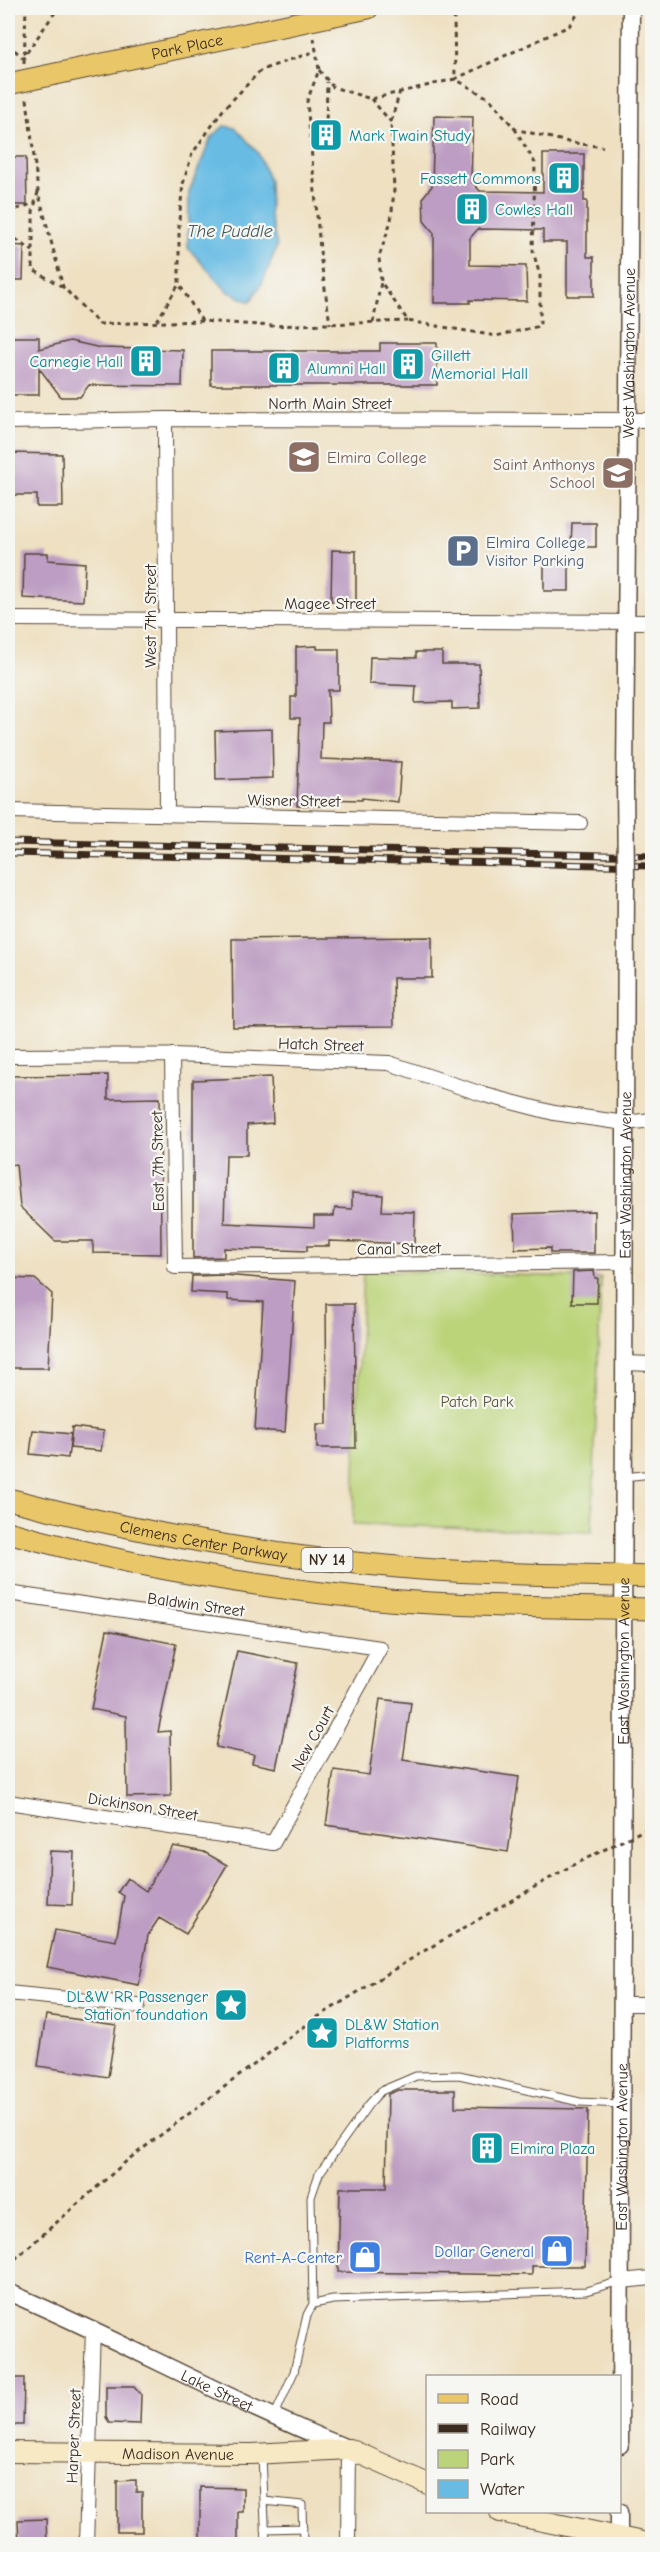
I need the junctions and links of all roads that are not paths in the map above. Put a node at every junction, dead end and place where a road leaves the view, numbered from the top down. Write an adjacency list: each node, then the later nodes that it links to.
1 (368, 8): 3 (main road, Park Place)
2 (631, 8): 6 (street, West Washington Avenue)
3 (322, 15): 4 (main road, Park Place)
4 (17, 82)
5 (165, 419): 6 (street, North Main Street); 8 (street, North Main Street); 10 (street, West 7th Street)
6 (629, 420): 7 (street, North Main Street); 11 (street, West Washington Avenue)
7 (652, 420)
8 (8, 422)
9 (8, 619): 10 (street, Magee Street)
10 (166, 619): 11 (street, Magee Street); 14 (street, West 7th Street)
11 (625, 622): 12 (street, Magee Street); 16 (street, West Washington Avenue, bridge)
12 (652, 622)
13 (8, 812): 14 (street, Wisner Street)
14 (167, 813): 15 (street, Wisner Street)
15 (580, 823)
16 (626, 878): 20 (street, East Washington Avenue)
17 (172, 1055): 18 (street, Hatch Street); 20 (street, Hatch Street); 22 (street, East 7th Street)
18 (8, 1056)
19 (652, 1120): 20 (street, Hatch Street)
20 (625, 1123): 21 (street, East Washington Avenue)
21 (625, 1262): 22 (street, Canal Street); 23 (street, East Washington Avenue)
22 (175, 1267)
23 (624, 1363): 24 (street); 26 (street, East Washington Avenue)
24 (652, 1364)
25 (652, 1474): 26 (lane)
26 (624, 1477): 29 (street, East Washington Avenue)
27 (8, 1499): 29 (main road, Clemens Center Parkway / NY 14)
28 (8, 1532): 32 (main road, Clemens Center Parkway / NY 14)
29 (623, 1576): 30 (main road, Clemens Center Parkway / NY 14); 32 (street, East Washington Avenue)
30 (652, 1576)
31 (8, 1593): 34 (street, Baldwin Street)
32 (623, 1608): 33 (main road, Clemens Center Parkway / NY 14); 38 (street, East Washington Avenue)
33 (652, 1609)
34 (380, 1648): 36 (street, New Court)
35 (8, 1802): 36 (street, Dickinson Street)
36 (273, 1843)
37 (8, 1993): 40 (street)
38 (621, 2004): 39 (street); 41 (street, East Washington Avenue)
39 (652, 2004)
40 (138, 2006)
41 (621, 2104): 43 (street, East Washington Avenue); 45 (lane)
42 (652, 2278): 43 (street)
43 (621, 2281): 45 (lane); 47 (street, East Washington Avenue)
44 (8, 2292): 46 (street, Lake Street)
45 (313, 2304): 48 (lane)
46 (93, 2329): 48 (street, Lake Street); 52 (street, Harper Street)
47 (620, 2375)
48 (274, 2417): 49 (street, Lake Street)
49 (349, 2449): 51 (main road, Madison Avenue); 53 (main road, Lake Street); 63 (street)
50 (8, 2452): 52 (main road, Madison Avenue)
51 (262, 2453): 52 (main road, Madison Avenue); 54 (lane)
52 (88, 2454): 60 (street, Harper Street)
53 (426, 2483)
54 (264, 2501): 57 (lane); 58 (lane)
55 (508, 2513): 59 (main road)
56 (619, 2513): 59 (street)
57 (303, 2528): 58 (lane); 62 (lane)
58 (265, 2529): 61 (lane)
59 (619, 2540): 64 (main road)
60 (86, 2544)
61 (266, 2544)
62 (303, 2544)
63 (348, 2544)
64 (652, 2544)

